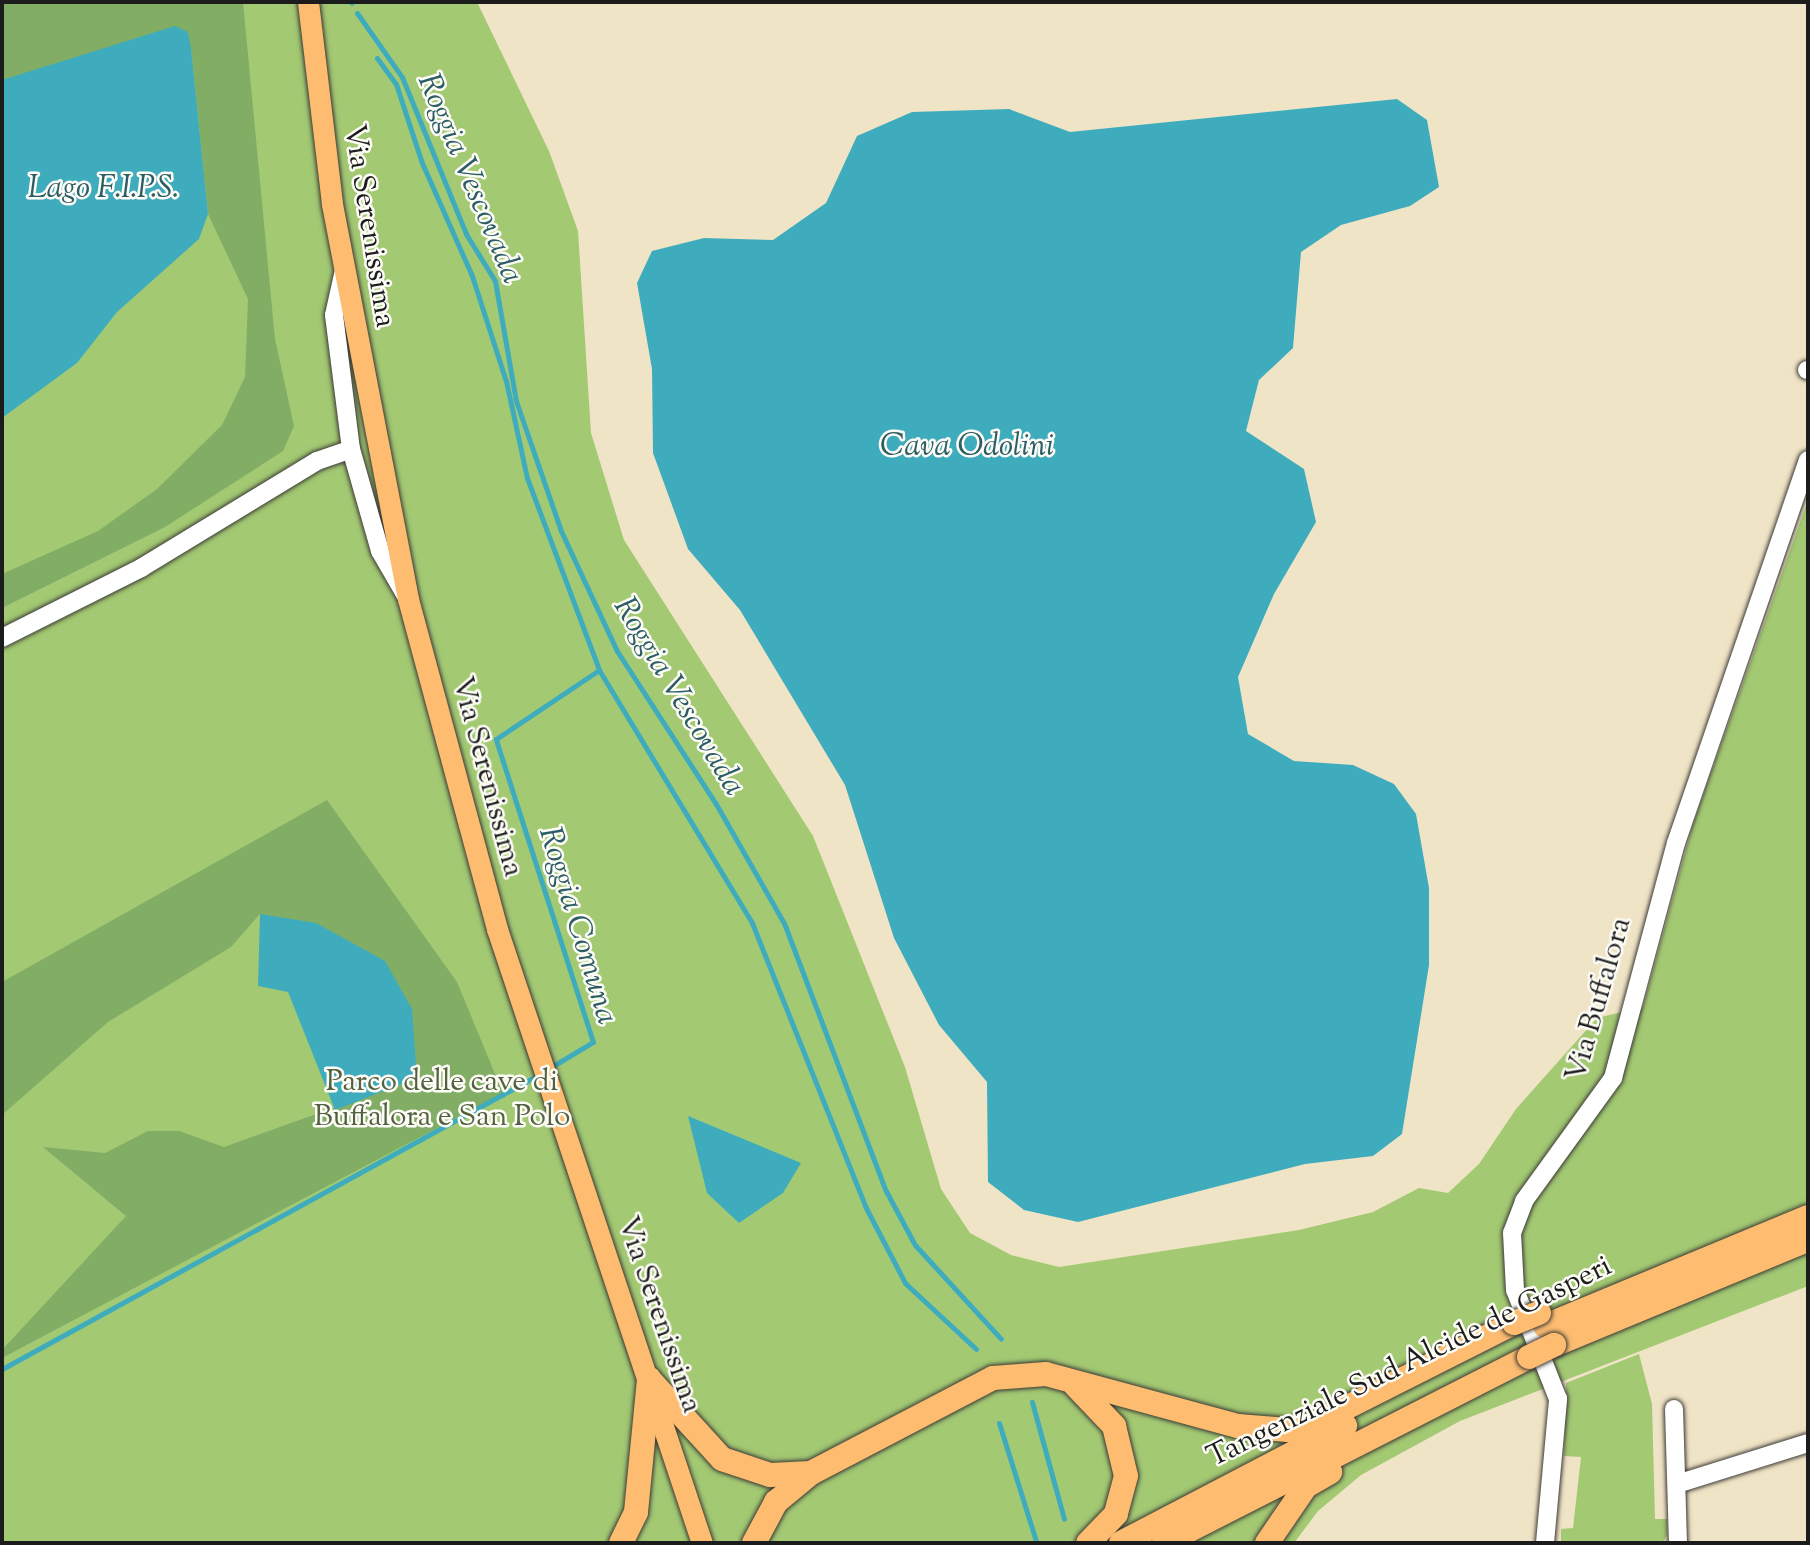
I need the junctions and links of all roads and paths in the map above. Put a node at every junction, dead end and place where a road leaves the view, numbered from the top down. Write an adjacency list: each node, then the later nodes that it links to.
1 (308, 2): 2 (main road, Via Serenissima)
2 (344, 270): 3 (street); 5 (main road, Via Serenissima)
3 (351, 449): 5 (street); 6 (street)
4 (1808, 460): 25 (street, Via Buffalora)
5 (408, 599): 12 (main road, Via Serenissima)
6 (2, 638)
7 (1808, 1217): 9 (highway, Tangenziale Sud Alcide de Gasperi)
8 (1808, 1240): 9 (highway, Tangenziale Sud Alcide de Gasperi)
9 (1546, 1328): 10 (highway, Tangenziale Sud Alcide de Gasperi)
10 (1521, 1339): 11 (highway, Tangenziale Sud Alcide de Gasperi); 13 (highway); 22 (highway, Tangenziale Sud Alcide de Gasperi)
11 (1488, 1375): 23 (highway, Tangenziale Sud Alcide de Gasperi); 24 (highway)
12 (649, 1379): 16 (highway); 18 (highway); 19 (main road, Via Serenissima)
13 (1069, 1380): 16 (highway); 21 (highway)
14 (1674, 1409): 17 (street)
15 (1808, 1443): 17 (street)
16 (811, 1473): 20 (highway)
17 (1677, 1484): 26 (street)
18 (621, 1543)
19 (702, 1543)
20 (754, 1543)
21 (1088, 1543)
22 (1121, 1543)
23 (1164, 1543)
24 (1267, 1543)
25 (1545, 1543)
26 (1678, 1543)

